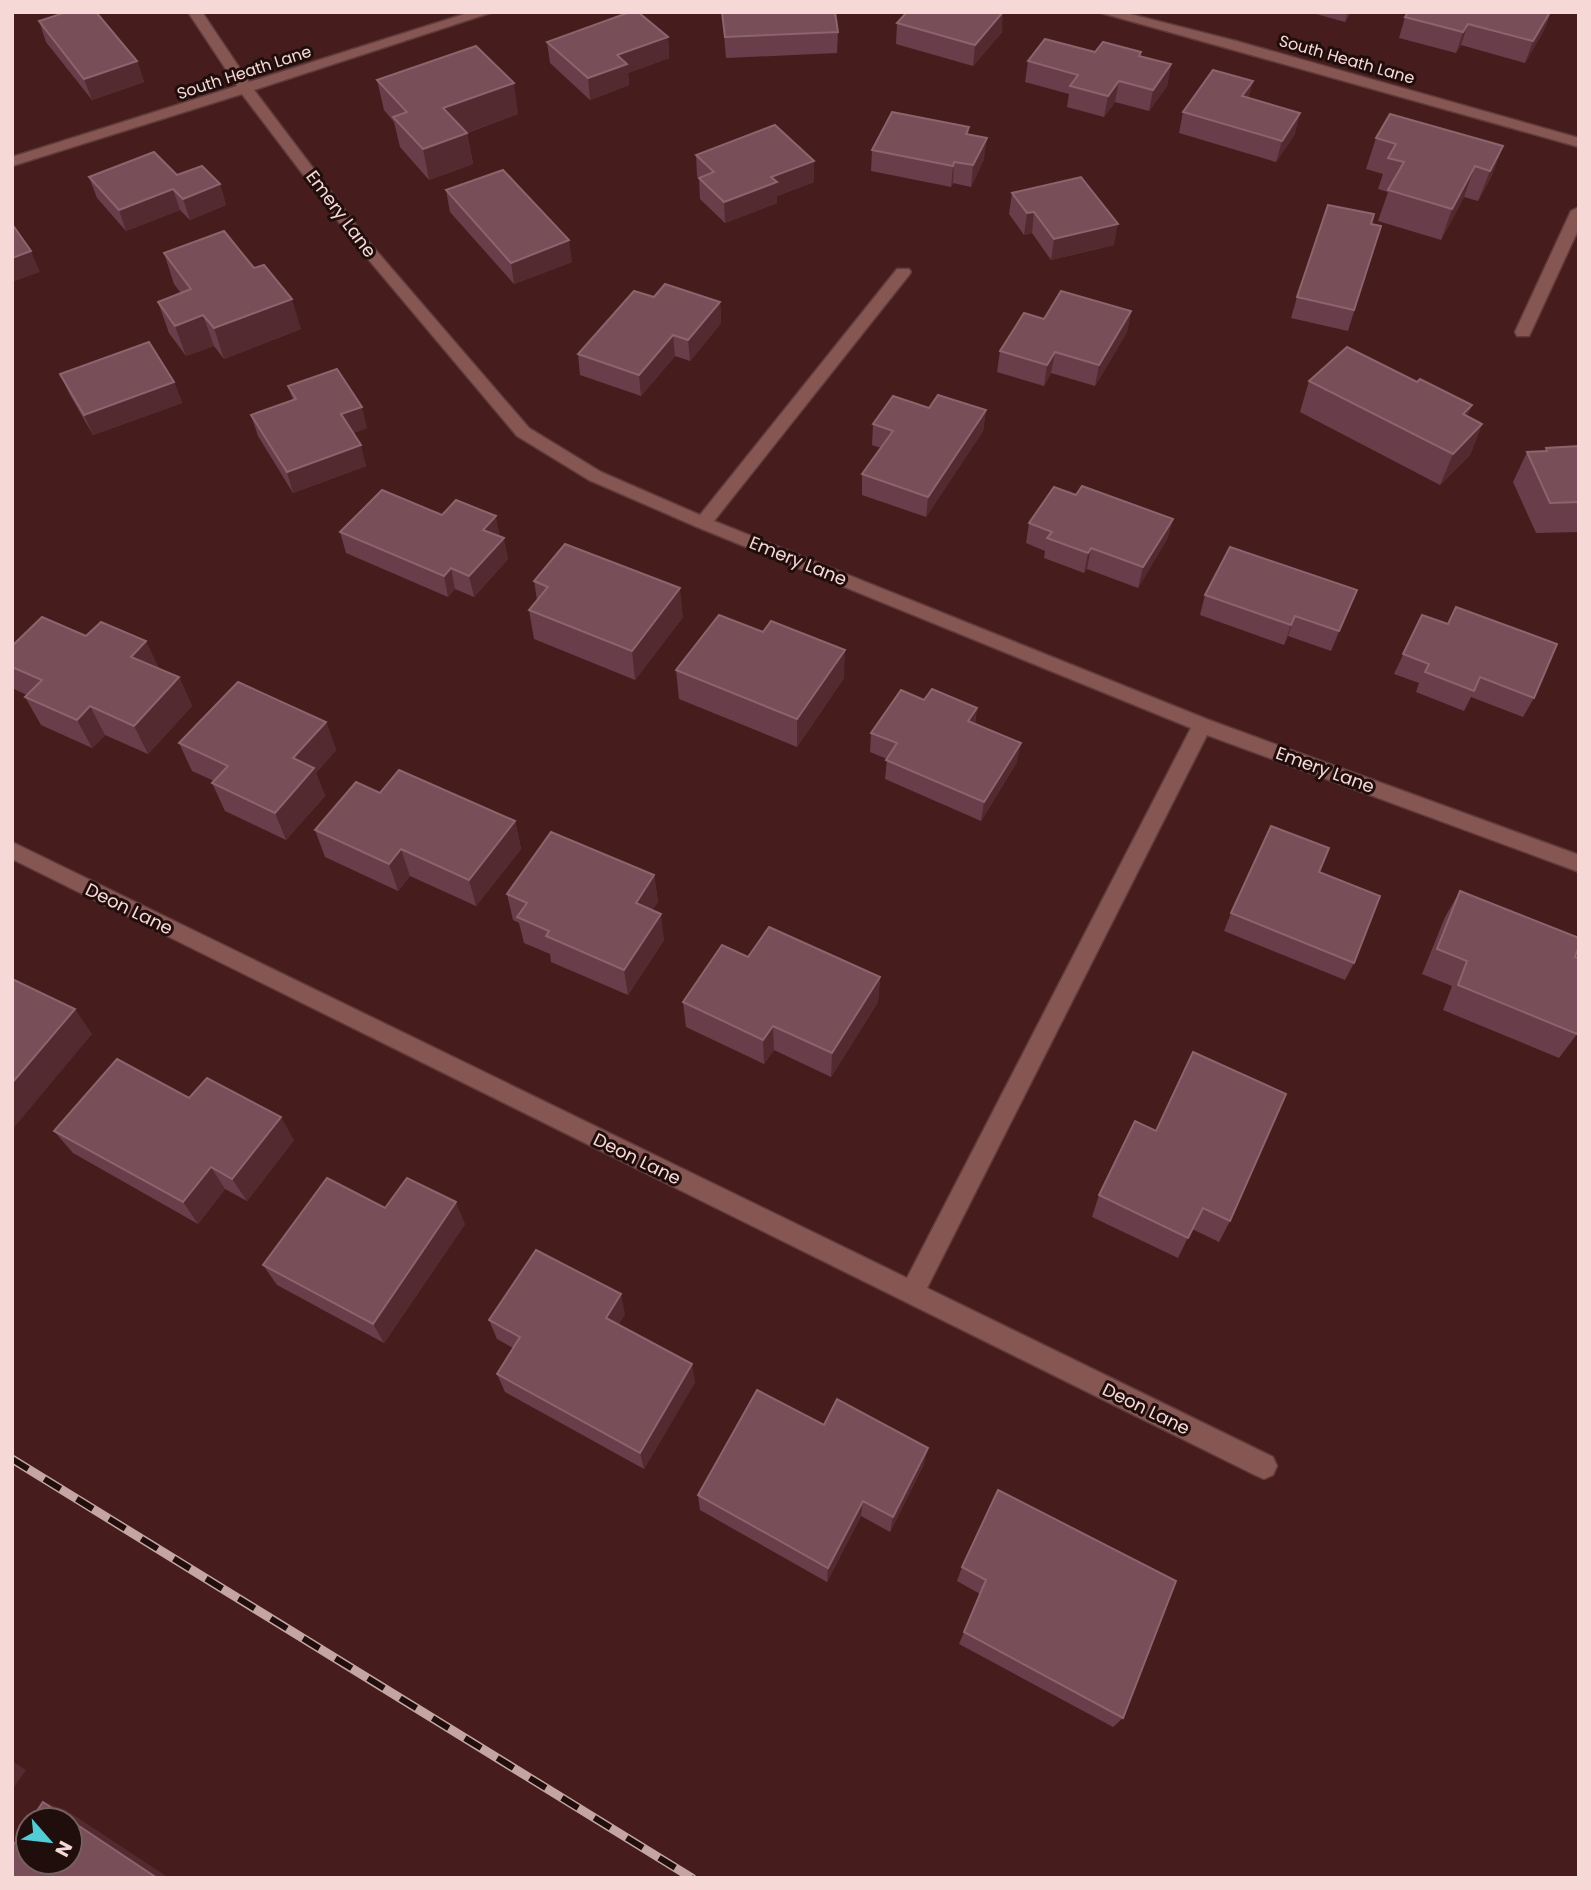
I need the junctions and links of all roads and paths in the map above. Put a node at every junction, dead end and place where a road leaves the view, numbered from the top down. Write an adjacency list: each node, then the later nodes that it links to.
1 (195, 12): 4 (street, Emery Lane)
2 (486, 12): 4 (street, South Heath Lane)
3 (1105, 12): 5 (street, South Heath Lane)
4 (247, 90): 6 (street, South Heath Lane); 10 (street, Emery Lane)
5 (1579, 143)
6 (12, 162)
7 (1579, 211): 9 (street)
8 (903, 272): 10 (street)
9 (1523, 332)
10 (704, 523): 11 (street, Emery Lane)
11 (1202, 725): 13 (street, Emery Lane); 14 (street)
12 (12, 850): 14 (street, Deon Lane)
13 (1579, 864)
14 (911, 1294): 15 (street, Deon Lane)
15 (1264, 1466)

